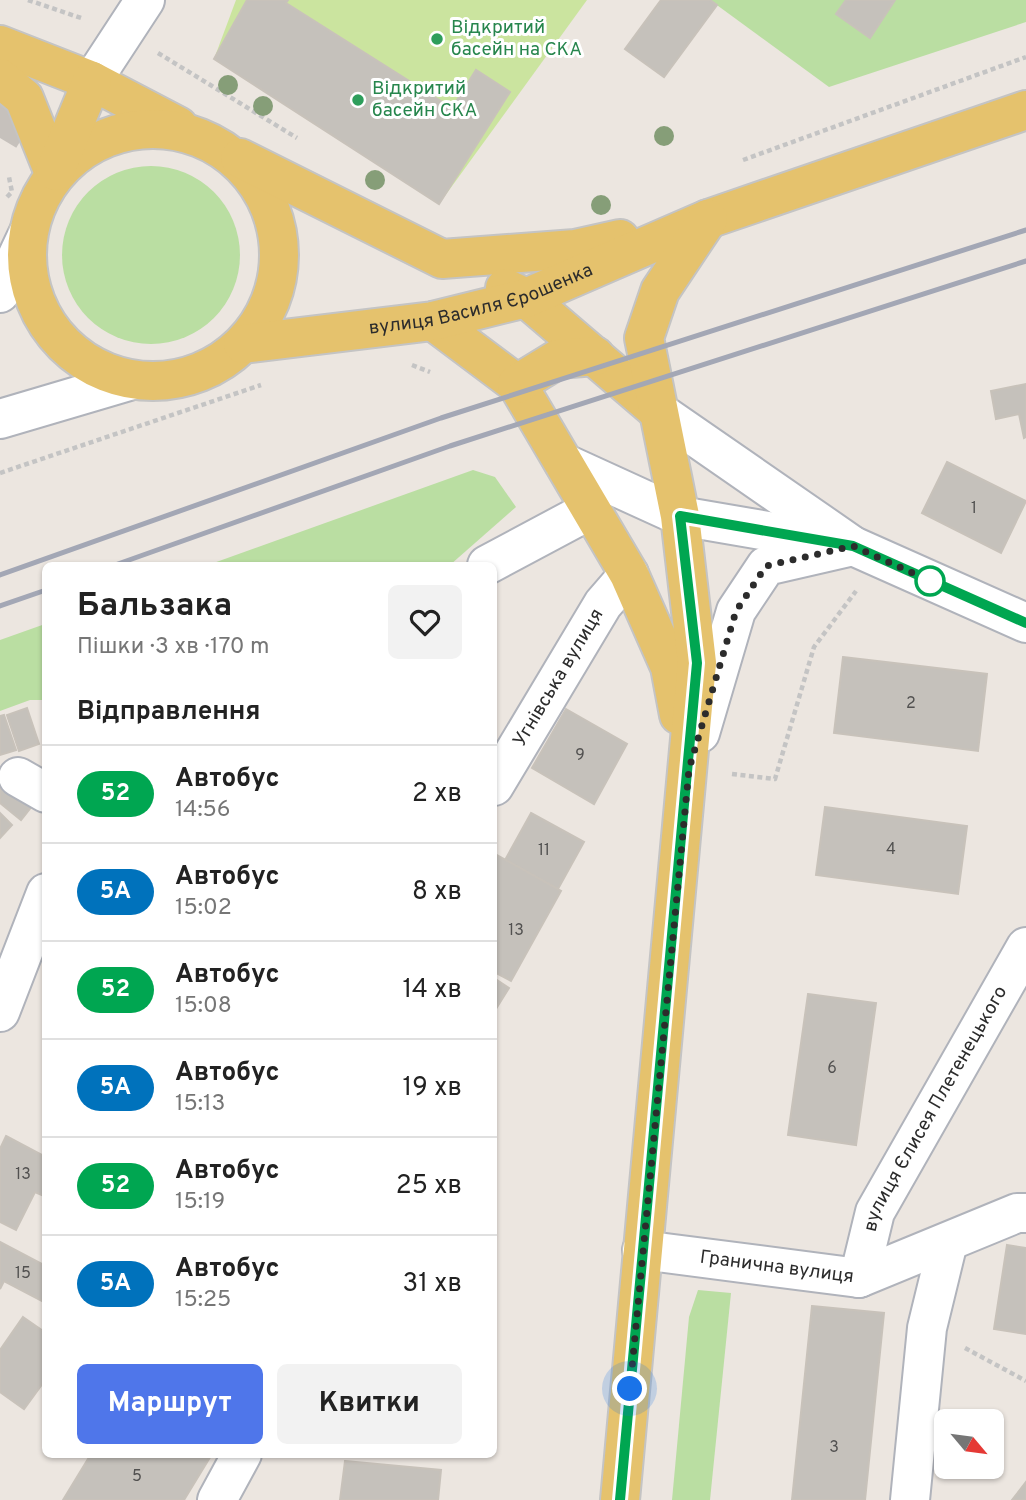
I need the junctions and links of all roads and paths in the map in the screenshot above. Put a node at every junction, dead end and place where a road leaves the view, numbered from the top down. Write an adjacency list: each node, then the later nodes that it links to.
1 (29, 0): 3 (path)
2 (145, 0): 3 (street)
3 (124, 32): 7 (street); 9 (path)
4 (0, 45): 7 (main road)
5 (1026, 57): 11 (path)
6 (0, 78): 12 (main road)
7 (92, 81): 10 (main road); 12 (main road)
8 (1026, 110): 13 (main road, вулиця Василя Єрошенка)
9 (299, 139)
10 (228, 152): 12 (main road, вулиця Василя Єрошенка); 15 (main road, вулиця Василя Єрошенка); 19 (main road, вулиця Василя Єрошенка)
11 (740, 162)
12 (54, 173): 14 (main road, вулиця Василя Єрошенка)
13 (708, 219): 15 (main road, вулиця Василя Єрошенка); 17 (main road, вулиця Василя Єрошенка); 26 (main road)
14 (28, 234): 16 (street, вулиця Василя Єрошенка); 23 (main road, вулиця Василя Єрошенка)
15 (442, 259): 17 (main road)
16 (0, 293)
17 (526, 298): 18 (main road, вулиця Василя Єрошенка); 20 (main road)
18 (433, 321): 19 (main road, вулиця Василя Єрошенка); 24 (main road)
19 (243, 344): 23 (main road, вулиця Василя Єрошенка)
20 (595, 356): 24 (main road); 26 (main road)
21 (406, 363): 22 (path)
22 (443, 377)
23 (132, 380): 27 (street, вулиця Василя Єрошенка)
24 (517, 384): 28 (main road)
25 (264, 385): 29 (path)
26 (659, 411): 31 (main road); 32 (street)
27 (0, 419)
28 (564, 463): 30 (main road); 31 (street)
29 (0, 473)
30 (590, 510): 33 (street); 34 (main road)
31 (680, 516): 32 (street); 37 (main road)
32 (853, 546): 36 (street); 37 (street)
33 (493, 562)
34 (629, 574): 37 (main road); 39 (street, Угнівська вулиця)
35 (862, 584): 38 (path)
36 (1026, 623)
37 (689, 769): 45 (main road)
38 (732, 774)
39 (497, 781)
40 (42, 903): 42 (street)
41 (1026, 947): 46 (street, вулиця Єлисея Плетенецького)
42 (0, 1012)
43 (1026, 1213): 44 (street, Гранична вулиця)
44 (948, 1242): 46 (street, Гранична вулиця); 47 (street)
45 (642, 1250): 46 (street, Гранична вулиця); 51 (main road)
46 (859, 1278)
47 (927, 1328): 48 (path); 52 (street)
48 (1026, 1381)
49 (240, 1458): 50 (street)
50 (217, 1500)
51 (620, 1500)
52 (910, 1500)

